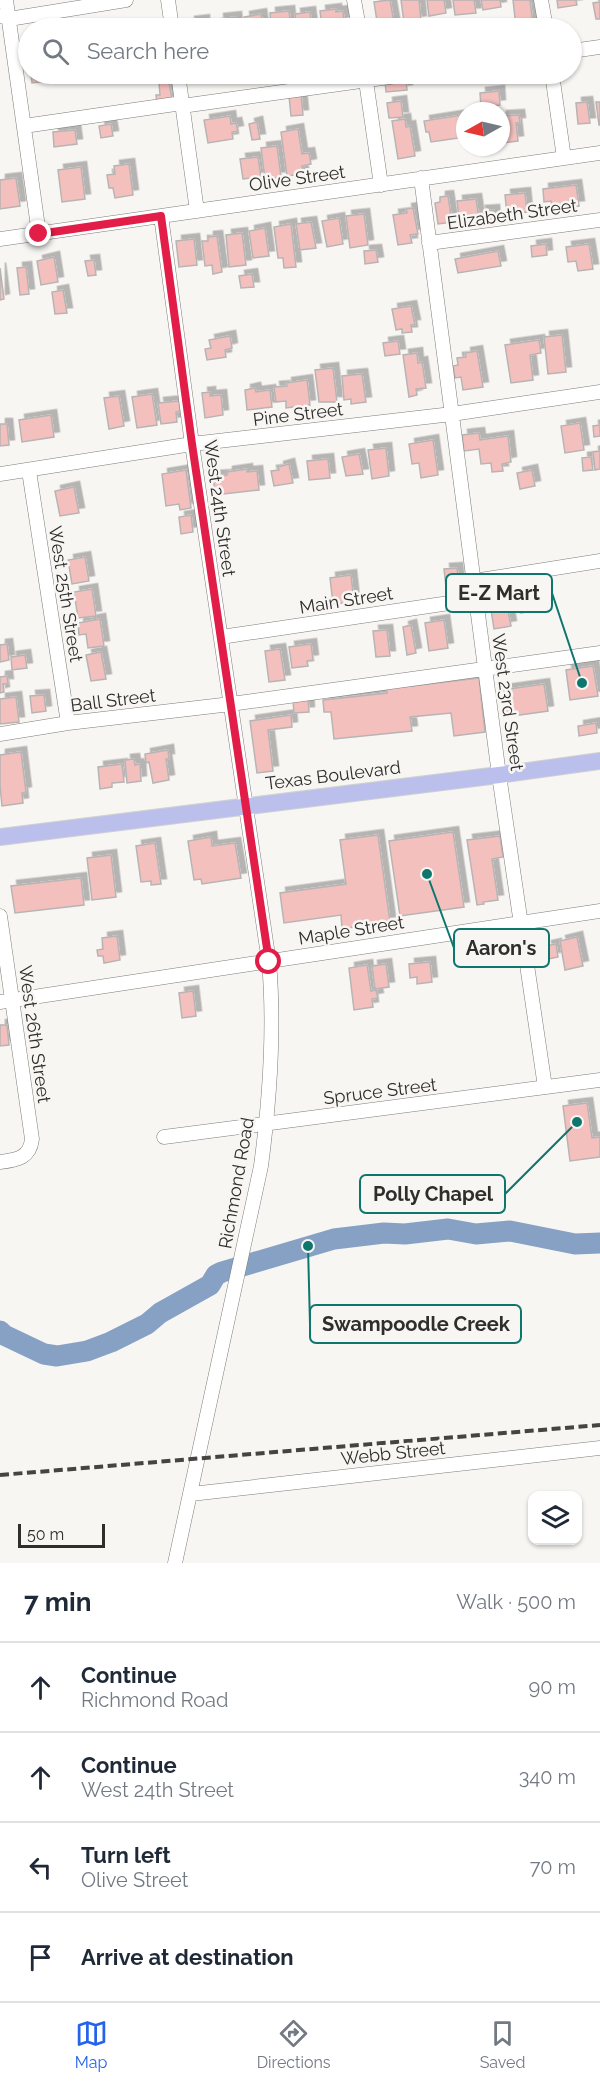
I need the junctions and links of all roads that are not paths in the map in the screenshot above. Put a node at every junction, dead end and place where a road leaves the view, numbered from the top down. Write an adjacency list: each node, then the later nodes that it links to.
1 (6, 0): 11 (street)
2 (126, 0): 7 (street)
3 (168, 0): 8 (street)
4 (354, 0): 9 (street)
5 (542, 0): 10 (street)
6 (18, 18): 11 (street)
7 (21, 18)
8 (171, 18)
9 (357, 18)
10 (545, 18)
11 (3, 21): 19 (street)
12 (600, 47): 13 (street)
13 (582, 50)
14 (179, 84): 18 (street)
15 (320, 84): 18 (street)
16 (367, 84): 23 (street)
17 (553, 84): 21 (street)
18 (182, 105): 19 (street); 24 (street)
19 (24, 126): 27 (street)
20 (600, 153): 21 (street, Olive Street)
21 (564, 158): 22 (street, Olive Street)
22 (421, 178): 23 (street, Olive Street); 29 (street, West 23rd Street)
23 (381, 185): 24 (street, Olive Street)
24 (197, 211): 25 (street, Olive Street)
25 (161, 216): 27 (street, Olive Street); 32 (street, West 24th Street)
26 (600, 220): 29 (street, Elizabeth Street)
27 (39, 234): 28 (street, Olive Street)
28 (0, 239)
29 (429, 243): 31 (street, West 23rd Street)
30 (600, 392): 31 (street, Pine Street)
31 (452, 414): 32 (street, Pine Street); 36 (street, West 23rd Street)
32 (192, 444): 33 (street, Pine Street); 38 (street, West 24th Street)
33 (29, 471): 34 (street, Pine Street); 42 (street, West 25th Street)
34 (0, 474)
35 (600, 561): 36 (street)
36 (474, 581): 37 (street, West 23rd Street)
37 (476, 598): 38 (street, Main Street); 40 (street, West 23rd Street)
38 (221, 637): 41 (street, West 24th Street)
39 (600, 652): 40 (street, Ball Street)
40 (485, 668): 41 (street, Ball Street); 45 (street, West 23rd Street)
41 (231, 704): 42 (street, Ball Street); 46 (street, West 24th Street)
42 (68, 723): 43 (street, Ball Street)
43 (0, 734)
44 (600, 761): 45 (main road, Texas Boulevard)
45 (499, 775): 46 (main road, Texas Boulevard); 50 (street, West 23rd Street)
46 (245, 806): 47 (main road, Texas Boulevard); 51 (street, Richmond Road)
47 (0, 837)
48 (600, 911): 50 (street, Maple Street)
49 (0, 916): 52 (street, West 26th Street)
50 (521, 922): 51 (street, Maple Street); 54 (street, West 23rd Street)
51 (269, 962): 52 (street, Maple Street); 55 (street, Richmond Road)
52 (6, 1001): 57 (street, West 26th Street)
53 (600, 1080): 54 (street, Spruce Street)
54 (545, 1087): 55 (street, Spruce Street)
55 (267, 1124): 56 (street, Spruce Street); 59 (street, Richmond Road)
56 (164, 1137)
57 (0, 1162)
58 (600, 1448): 59 (street, Webb Street)
59 (191, 1494): 60 (street, Richmond Road)
60 (175, 1563)

